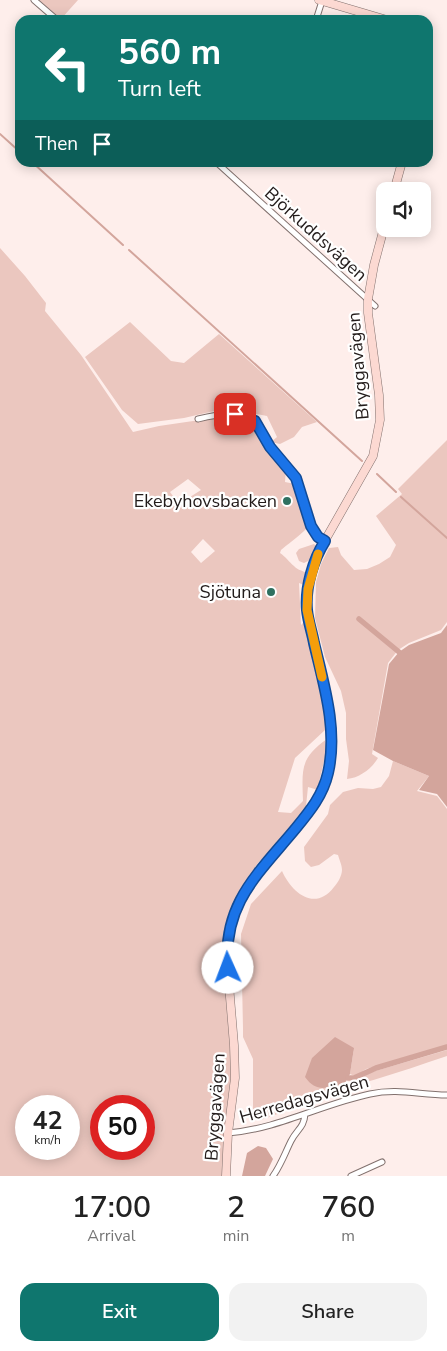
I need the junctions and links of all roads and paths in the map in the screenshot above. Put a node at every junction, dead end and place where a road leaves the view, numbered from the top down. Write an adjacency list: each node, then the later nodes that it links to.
1 (34, 0): 3 (street)
2 (321, 1): 4 (street); 5 (main road)
3 (50, 15)
4 (317, 15)
5 (370, 15)
6 (221, 167): 10 (street, Björkuddsvägen)
7 (401, 167): 8 (main road)
8 (396, 182)
9 (382, 237): 10 (main road, Bryggavägen)
10 (368, 299): 11 (street, Björkuddsvägen); 13 (main road, Bryggavägen)
11 (375, 306)
12 (198, 418): 13 (street)
13 (325, 541): 16 (main road, Bryggavägen)
14 (447, 1095): 15 (street, Herredagsvägen)
15 (305, 1114): 16 (street, Herredagsvägen); 19 (street)
16 (228, 1133): 18 (main road, Bryggavägen)
17 (382, 1162): 20 (street)
18 (226, 1176)
19 (273, 1176)
20 (351, 1176)

